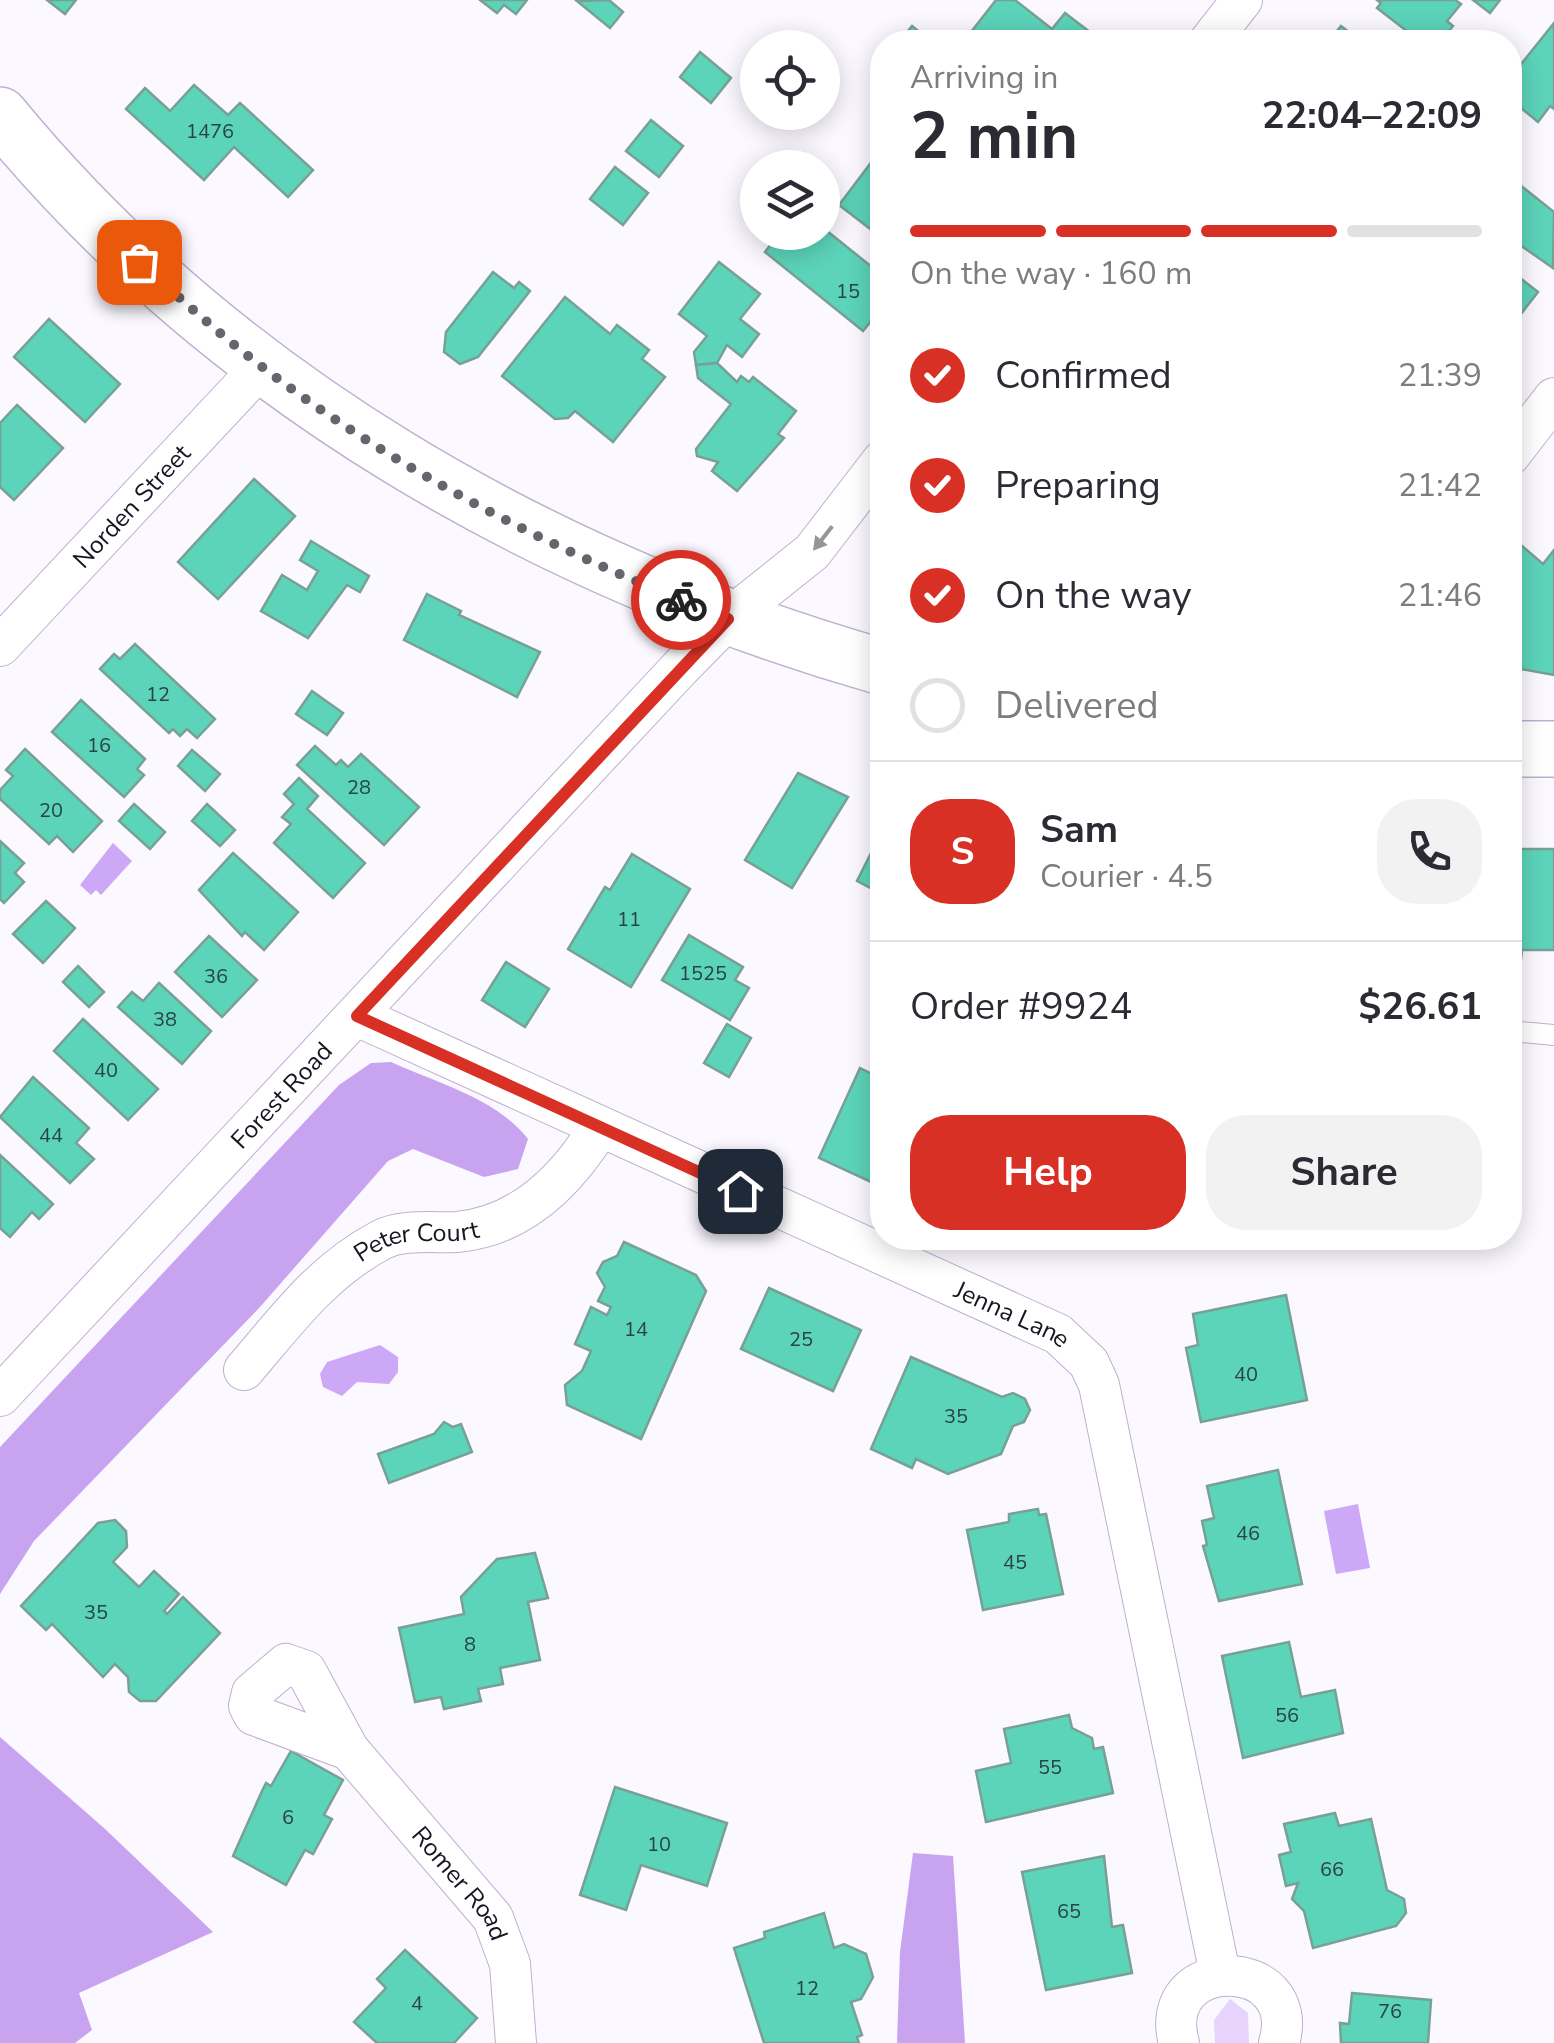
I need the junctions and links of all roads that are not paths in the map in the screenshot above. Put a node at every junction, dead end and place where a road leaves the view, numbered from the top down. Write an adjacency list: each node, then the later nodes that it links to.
1 (1242, 0): 2 (street)
2 (1218, 30)
3 (0, 115): 4 (main road)
4 (262, 366): 8 (main road); 9 (street, Norden Street)
5 (1554, 398): 6 (street)
6 (1522, 439)
7 (870, 477): 8 (street, Forest Road, one-way to 8)
8 (728, 619): 10 (main road); 13 (street, Forest Road)
9 (0, 646)
10 (870, 663)
11 (1522, 749): 12 (main road)
12 (1554, 749)
13 (357, 1016): 16 (street, Jenna Lane); 20 (street, Forest Road)
14 (1522, 1032): 15 (lane)
15 (1554, 1035)
16 (599, 1128): 17 (street, Jenna Lane); 19 (street, Peter Court)
17 (870, 1250)
18 (871, 1250): 22 (street, Jenna Lane)
19 (244, 1370)
20 (0, 1396)
21 (349, 1750): 23 (street, Romer Road)
22 (1220, 1974): 24 (street); 25 (street)
23 (516, 2043)
24 (1178, 2043)
25 (1280, 2043)

